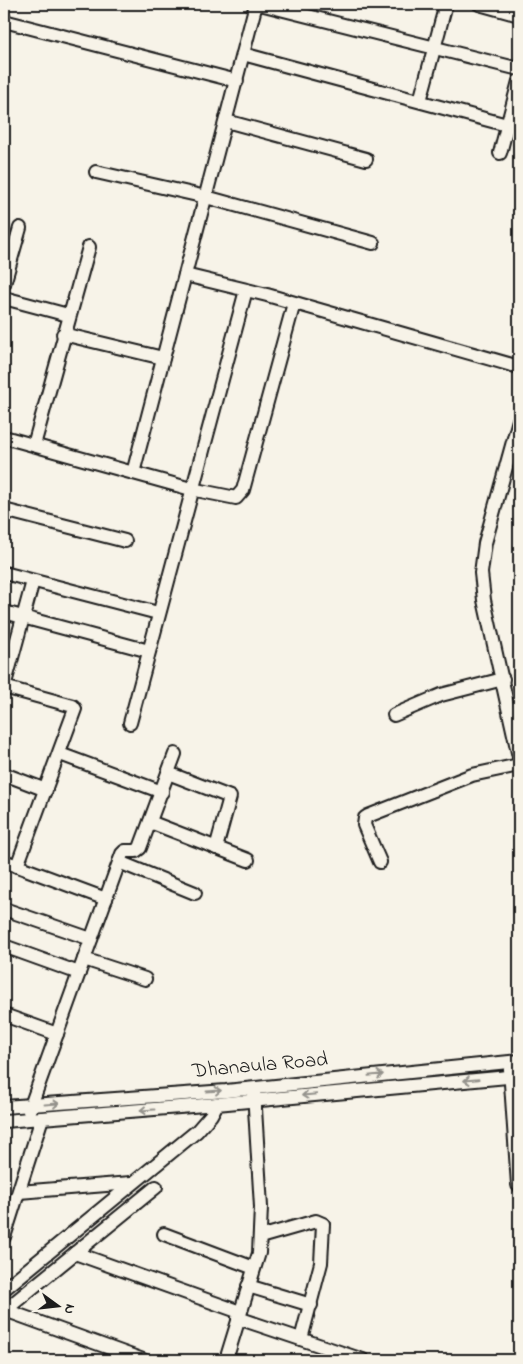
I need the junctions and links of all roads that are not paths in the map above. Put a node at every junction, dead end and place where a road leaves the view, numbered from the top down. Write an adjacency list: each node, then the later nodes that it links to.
1 (258, 4): 6 (street); 7 (street)
2 (446, 4): 6 (street)
3 (479, 4): 4 (street)
4 (512, 10)
5 (4, 21): 9 (street)
6 (434, 48): 8 (street); 11 (street)
7 (243, 54): 9 (street); 11 (street)
8 (519, 69)
9 (237, 81): 12 (street)
10 (519, 81): 13 (street)
11 (420, 101): 13 (street)
12 (226, 121): 15 (street); 17 (street)
13 (507, 125): 14 (street)
14 (500, 153)
15 (366, 159)
16 (96, 172): 17 (street)
17 (206, 197): 19 (street); 21 (street)
18 (20, 228): 22 (street)
19 (373, 244)
20 (89, 247): 26 (street)
21 (185, 275): 23 (street); 28 (street)
22 (4, 284)
23 (246, 290): 25 (street); 34 (street)
24 (4, 298): 26 (street)
25 (294, 303): 29 (street); 34 (street)
26 (68, 315): 27 (street)
27 (63, 334): 28 (street); 32 (street)
28 (163, 358): 33 (street)
29 (519, 367)
30 (519, 420): 43 (street)
31 (4, 437): 32 (street)
32 (34, 446): 33 (street)
33 (133, 473): 34 (street)
34 (191, 489): 40 (street)
35 (4, 510): 36 (street)
36 (125, 541)
37 (4, 573): 38 (street)
38 (33, 581): 40 (street); 41 (street)
39 (4, 612): 41 (street)
40 (158, 613): 42 (street)
41 (22, 617): 42 (street); 44 (street)
42 (149, 651): 46 (street)
43 (503, 680): 45 (street); 49 (street)
44 (4, 687): 47 (street)
45 (394, 715)
46 (130, 723)
47 (60, 754): 53 (street); 54 (street)
48 (176, 754): 51 (street)
49 (519, 757)
50 (519, 765): 60 (street)
51 (168, 773): 54 (street); 56 (street)
52 (4, 774): 53 (street)
53 (46, 790): 61 (street)
54 (162, 792): 55 (street)
55 (150, 822): 56 (street); 59 (street)
56 (216, 848): 57 (street)
57 (248, 860)
58 (4, 861): 61 (street)
59 (119, 862): 62 (street); 63 (street)
60 (380, 862)
61 (17, 866): 63 (street)
62 (196, 893)
63 (106, 899): 65 (street)
64 (7, 910): 65 (street)
65 (91, 939): 67 (street)
66 (4, 946): 68 (street)
67 (84, 959): 68 (street); 69 (street)
68 (79, 973): 71 (street)
69 (145, 979)
70 (4, 1015): 71 (street)
71 (57, 1034): 77 (street)
72 (514, 1061): 73 (street); 74 (street, Dhanaula Road, one-way to 72)
73 (515, 1076): 75 (street, Dhanaula Road, one-way to 75); 83 (street)
74 (254, 1088): 75 (street); 77 (street, Dhanaula Road, one-way to 74)
75 (255, 1101): 76 (street, Dhanaula Road); 88 (street)
76 (217, 1104): 79 (street, Dhanaula Road, one-way to 79); 82 (street)
77 (31, 1105): 78 (street, Dhanaula Road); 80 (street)
78 (4, 1107)
79 (42, 1118): 80 (street, Dhanaula Road); 85 (street)
80 (26, 1119): 81 (street, Dhanaula Road)
81 (4, 1121)
82 (131, 1183): 85 (street); 91 (street)
83 (518, 1185)
84 (156, 1187): 89 (street)
85 (19, 1192): 87 (street)
86 (164, 1234): 90 (street)
87 (4, 1237)
88 (260, 1237): 90 (street); 94 (street)
89 (75, 1253): 95 (street); 96 (street)
90 (254, 1268): 92 (street)
91 (9, 1277): 93 (street)
92 (248, 1286): 94 (street); 96 (street)
93 (4, 1289)
94 (311, 1305): 97 (street)
95 (5, 1311): 98 (street)
96 (239, 1315): 97 (street); 99 (street)
97 (300, 1339): 100 (street)
98 (143, 1360)
99 (226, 1360)
100 (358, 1360)

